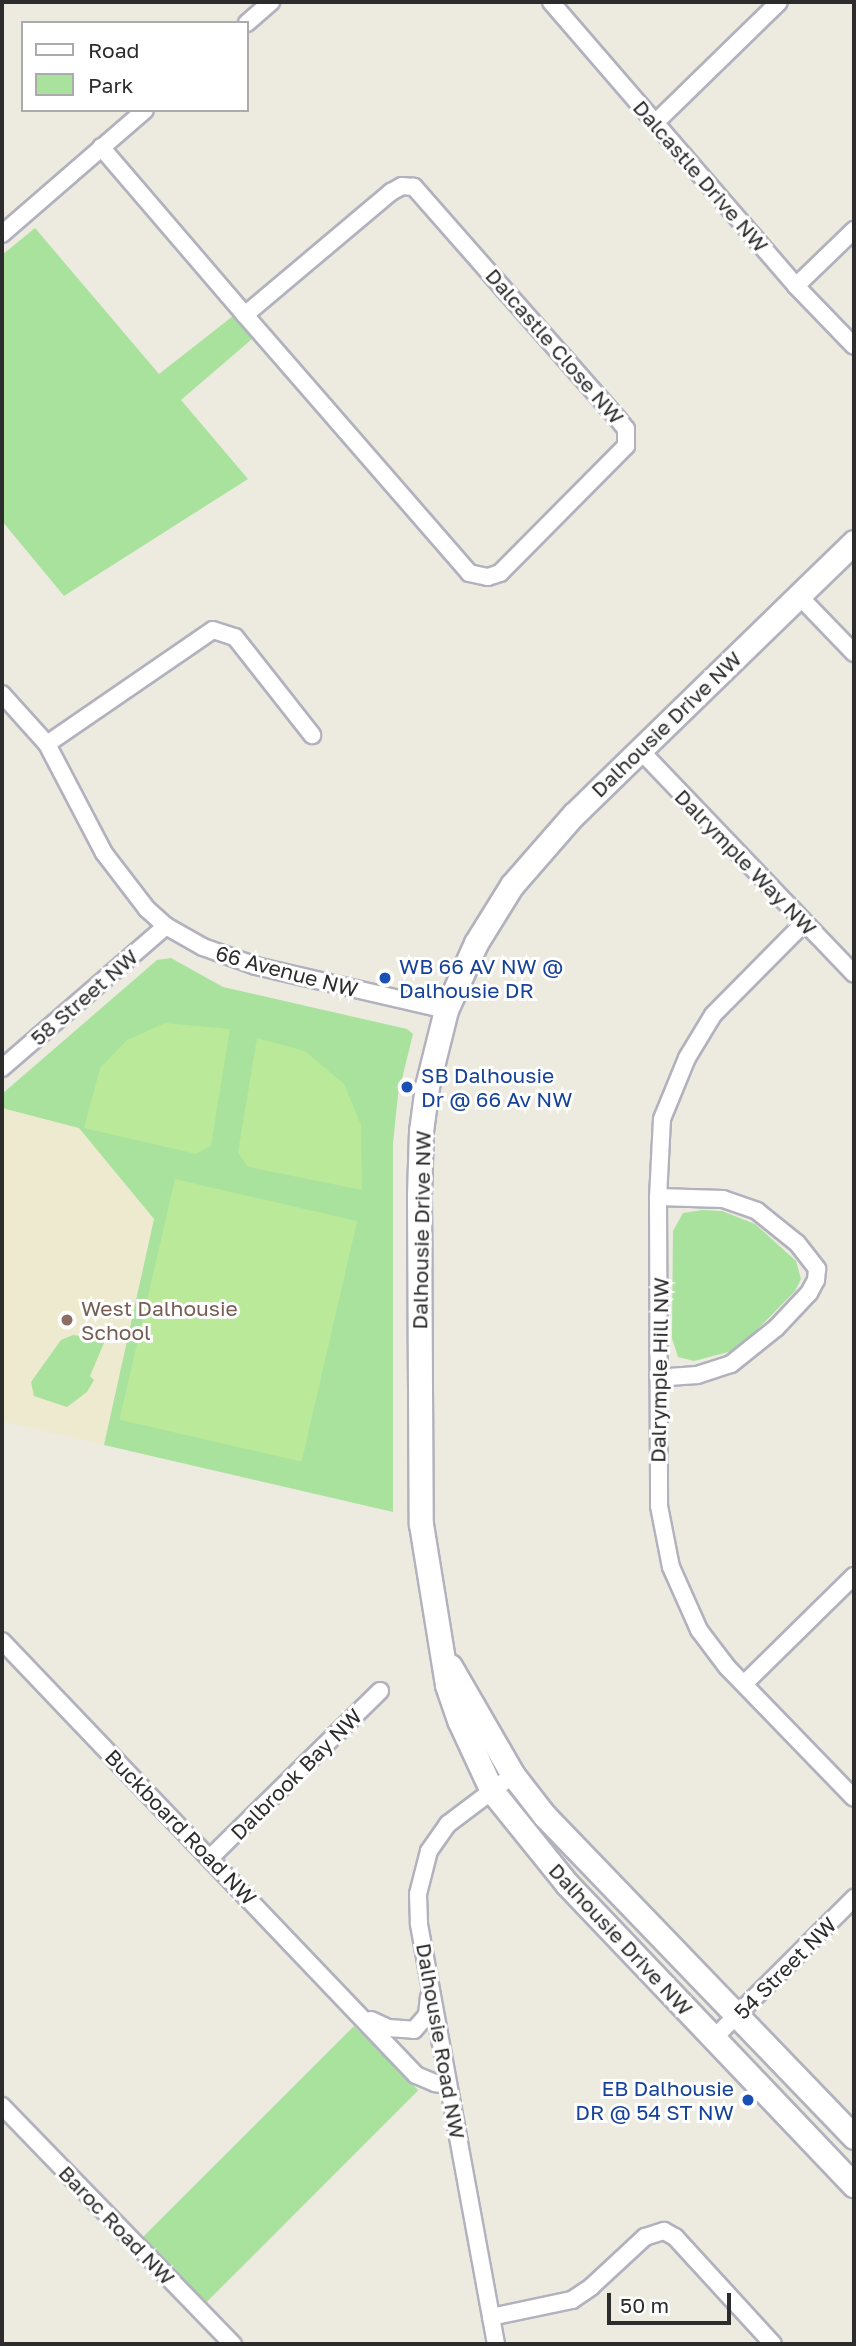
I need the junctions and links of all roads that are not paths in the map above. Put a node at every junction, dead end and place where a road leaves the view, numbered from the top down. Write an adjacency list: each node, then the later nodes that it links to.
1 (271, 2): 4 (street)
2 (551, 2): 6 (street, Dalcastle Drive NW)
3 (779, 2): 6 (street)
4 (248, 22)
5 (143, 112): 7 (street)
6 (654, 123): 10 (street, Dalcastle Drive NW)
7 (101, 147): 9 (street); 11 (street, Dalcastle Close NW)
8 (854, 230): 10 (street)
9 (2, 233)
10 (796, 286): 12 (street, Dalcastle Drive NW)
11 (245, 315): 11 (street, Dalcastle Close NW)
12 (854, 346)
13 (854, 542): 14 (street, Dalhousie Drive NW)
14 (799, 596): 15 (street); 19 (street, Dalhousie Drive NW)
15 (854, 653)
16 (2, 694): 18 (street, 66 Avenue NW)
17 (312, 735): 18 (street)
18 (47, 744): 21 (street, 66 Avenue NW)
19 (639, 749): 20 (street, Dalrymple Way NW); 23 (street, Dalhousie Drive NW)
20 (804, 923): 22 (street, Dalrymple Way NW); 25 (street, Dalrymple Hill NW)
21 (166, 926): 23 (street, 66 Avenue NW); 24 (street, 58 Street NW)
22 (854, 974)
23 (446, 1010): 29 (street, Dalhousie Drive NW)
24 (2, 1068)
25 (658, 1197): 26 (street, Dalrymple Hill NW); 26 (street)
26 (658, 1378): 30 (street, Dalrymple Hill NW)
27 (854, 1576): 30 (street)
28 (2, 1642): 35 (street, Buckboard Road NW)
29 (445, 1657): 32 (street, Dalhousie Drive NW); 33 (street, Dalhousie Drive NW)
30 (744, 1684): 34 (street, Dalrymple Hill NW)
31 (380, 1691): 35 (street, Dalbrook Bay NW)
32 (513, 1775): 33 (street, Dalhousie Road NW); 39 (street, Dalhousie Drive NW)
33 (492, 1791): 37 (street, Dalhousie Road NW); 40 (street, Dalhousie Drive NW)
34 (854, 1798)
35 (211, 1857): 38 (street, Buckboard Road NW)
36 (854, 1898): 39 (street, 54 Street NW)
37 (431, 1986): 38 (street, Buckboard Road NW); 41 (street, Dalhousie Road NW)
38 (360, 2014): 41 (street, Buckboard Road NW)
39 (737, 2015): 40 (street, 54 Street NW); 43 (street, Dalhousie Drive NW)
40 (715, 2037): 44 (street, Dalhousie Drive NW)
41 (449, 2085): 45 (street, Dalhousie Road NW)
42 (2, 2106): 46 (street, Baroc Road NW)
43 (854, 2137)
44 (854, 2185)
45 (491, 2317): 47 (street, Dalhousie Road NW); 48 (street)
46 (233, 2344)
47 (496, 2344)
48 (773, 2344)

